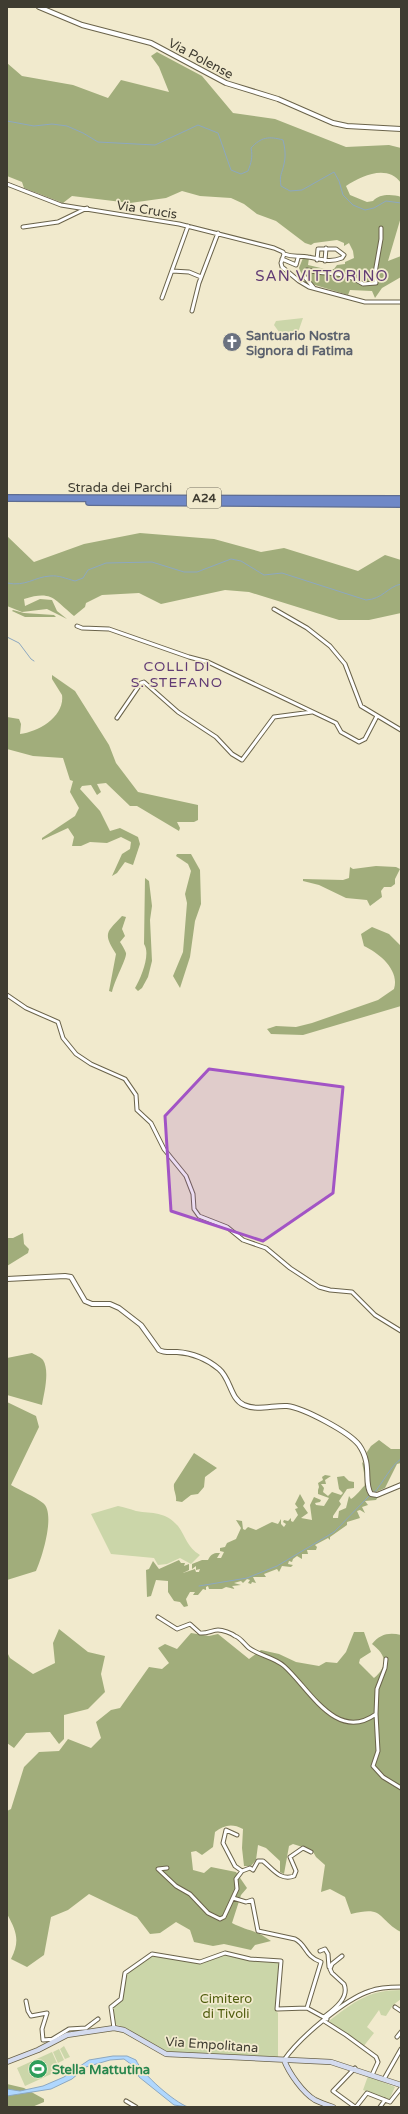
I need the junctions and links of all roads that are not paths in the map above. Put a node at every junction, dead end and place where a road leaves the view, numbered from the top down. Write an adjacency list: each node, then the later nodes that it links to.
1 (39, 7): 2 (street, Via Polense)
2 (401, 129)
3 (7, 184): 4 (street, Via Crucis)
4 (87, 208): 5 (street); 6 (street, Via Crucis)
5 (23, 226)
6 (188, 226): 8 (street, Via Crucis); 15 (street)
7 (381, 228): 17 (street)
8 (218, 233): 10 (street, Via Crucis); 16 (street)
9 (326, 248): 13 (street); 14 (street); 14 (street)
10 (284, 254): 11 (street, Via Crucis); 12 (street)
11 (298, 258): 12 (street); 13 (street)
12 (282, 259): 17 (street)
13 (317, 260): 14 (street)
14 (325, 261)
15 (172, 271): 16 (street); 18 (street)
16 (201, 277): 20 (street)
17 (314, 288): 19 (street)
18 (162, 298)
19 (401, 302)
20 (192, 311)
21 (7, 498): 22 (highway, Strada dei Parchi / A24)
22 (401, 499)
23 (7, 502): 24 (highway, Strada dei Parchi / A24)
24 (401, 504)
25 (274, 608): 28 (street)
26 (77, 626): 27 (street)
27 (312, 712): 28 (street); 29 (street)
28 (377, 716): 30 (street)
29 (117, 718)
30 (401, 730)
31 (7, 995): 33 (street)
32 (7, 1279): 34 (street)
33 (401, 1331)
34 (401, 1485)
35 (158, 1617): 37 (street)
36 (386, 1659): 37 (street)
37 (376, 1714): 38 (street)
38 (401, 1788)
39 (237, 1835): 42 (street)
40 (311, 1852): 42 (street)
41 (166, 1868): 43 (street)
42 (242, 1871): 43 (street)
43 (233, 1898): 50 (street)
44 (320, 1951): 46 (street)
45 (342, 1956): 46 (street)
46 (330, 1969): 53 (street)
47 (401, 1987): 53 (street)
48 (26, 2001): 58 (street)
49 (395, 2007): 51 (street)
50 (307, 2008): 53 (street); 54 (street)
51 (401, 2011)
52 (98, 2019): 58 (street)
53 (325, 2019): 62 (street); 65 (street)
54 (114, 2028): 57 (main road, Via Empolitana); 62 (main road, Via Empolitana)
55 (401, 2032): 56 (street)
56 (397, 2038)
57 (57, 2039): 58 (street); 63 (main road, Via Empolitana)
58 (51, 2040)
59 (401, 2049): 60 (street)
60 (397, 2055): 61 (street); 66 (street)
61 (401, 2058)
62 (284, 2060): 64 (main road, Via Empolitana); 72 (main road)
63 (7, 2062)
64 (355, 2068): 65 (main road, Via Empolitana); 73 (street)
65 (372, 2075): 66 (main road, Via Empolitana)
66 (384, 2078): 67 (main road, Via Empolitana)
67 (401, 2085)
68 (401, 2088): 69 (street)
69 (385, 2100): 73 (street); 74 (street)
70 (126, 2102): 71 (street)
71 (136, 2107)
72 (333, 2107)
73 (356, 2107)
74 (380, 2107)

